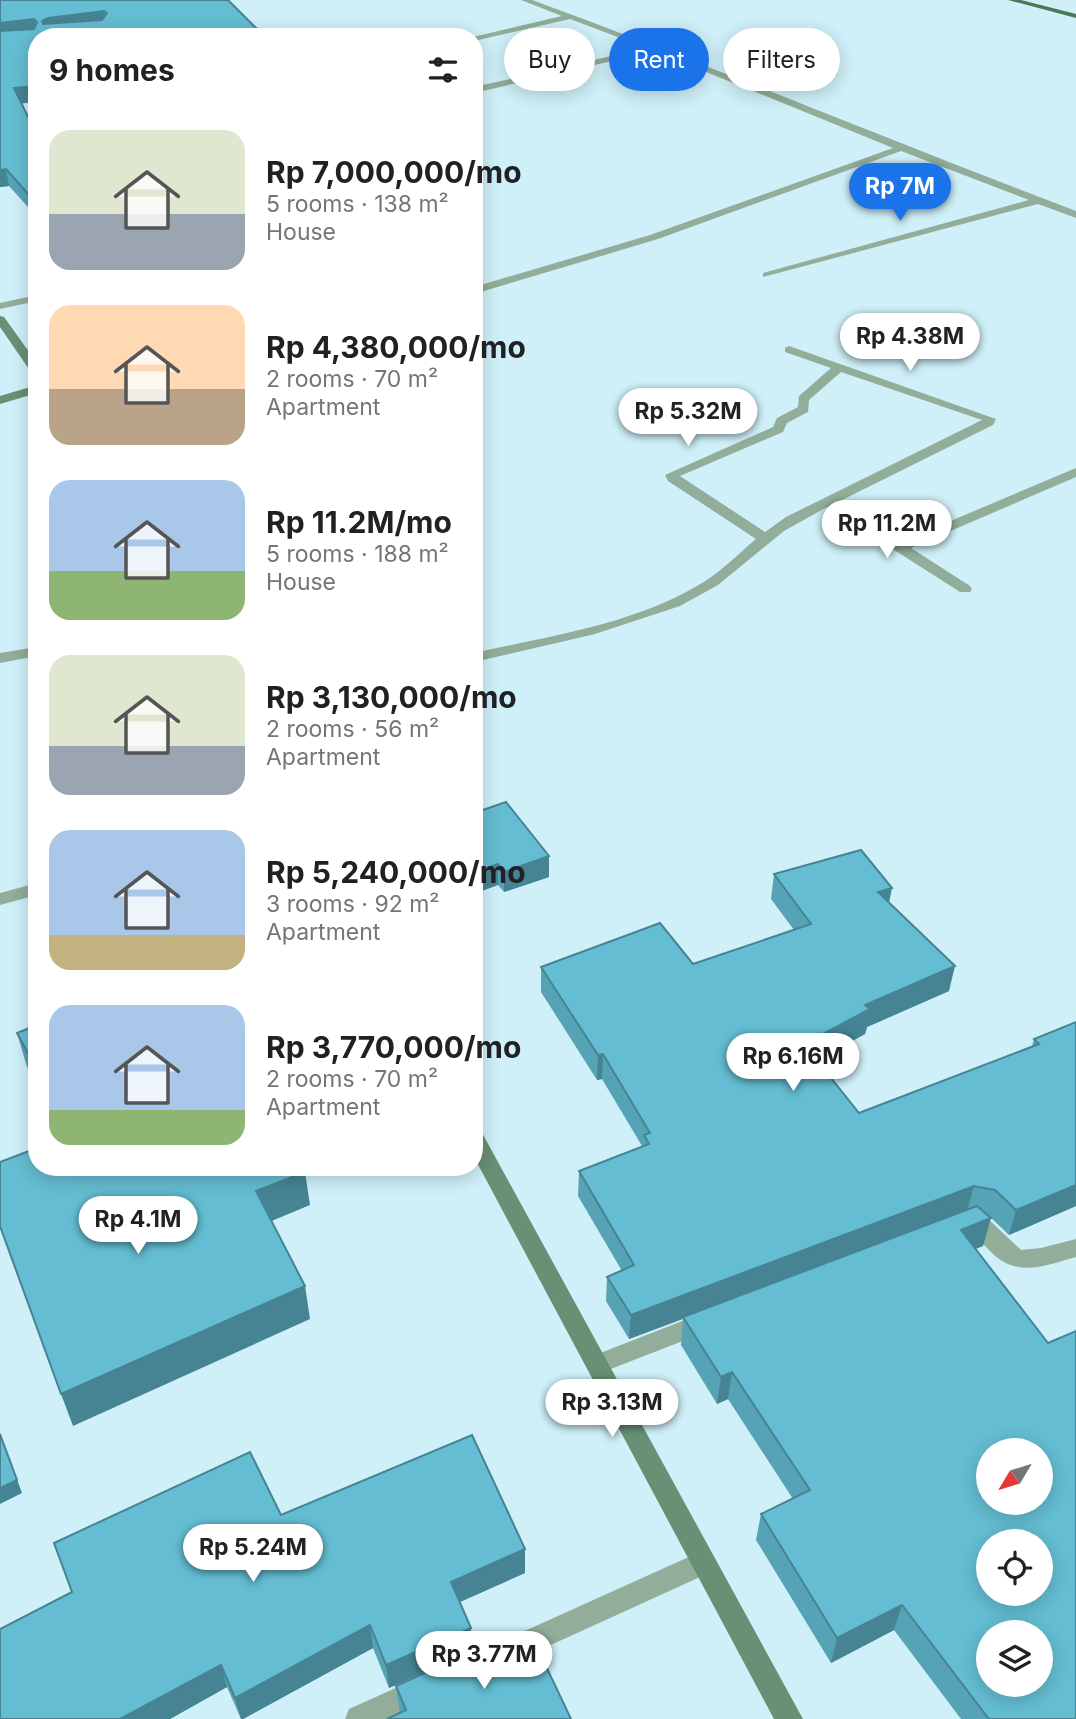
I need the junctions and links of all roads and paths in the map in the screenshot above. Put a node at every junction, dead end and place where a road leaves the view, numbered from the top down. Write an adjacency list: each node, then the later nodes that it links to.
1 (525, 0): 3 (street)
2 (1012, 0): 4 (main road)
3 (569, 16): 5 (street); 6 (street)
4 (1076, 16)
5 (609, 31)
6 (483, 37)
7 (609, 59): 9 (street)
8 (709, 70): 10 (street)
9 (483, 88)
10 (901, 148): 11 (street); 14 (street)
11 (1041, 200): 12 (street); 13 (street)
12 (1076, 215)
13 (767, 275)
14 (483, 288)
15 (28, 300): 16 (street)
16 (0, 306)
17 (0, 319): 19 (main road)
18 (789, 350): 20 (street)
19 (28, 359)
20 (840, 367): 24 (street); 25 (street)
21 (28, 392): 22 (main road)
22 (0, 400)
23 (1076, 472): 26 (street)
24 (828, 502): 25 (street); 26 (street)
25 (764, 538): 29 (street)
26 (900, 548): 27 (street)
27 (965, 589)
28 (28, 653): 30 (street)
29 (483, 656)
30 (0, 658)
31 (28, 891): 32 (street)
32 (0, 899)
33 (483, 1153): 37 (main road)
34 (942, 1232): 35 (street)
35 (1076, 1248)
36 (725, 1315): 37 (street)
37 (598, 1364): 38 (main road)
38 (702, 1563): 39 (street); 40 (main road)
39 (359, 1719)
40 (789, 1719)

